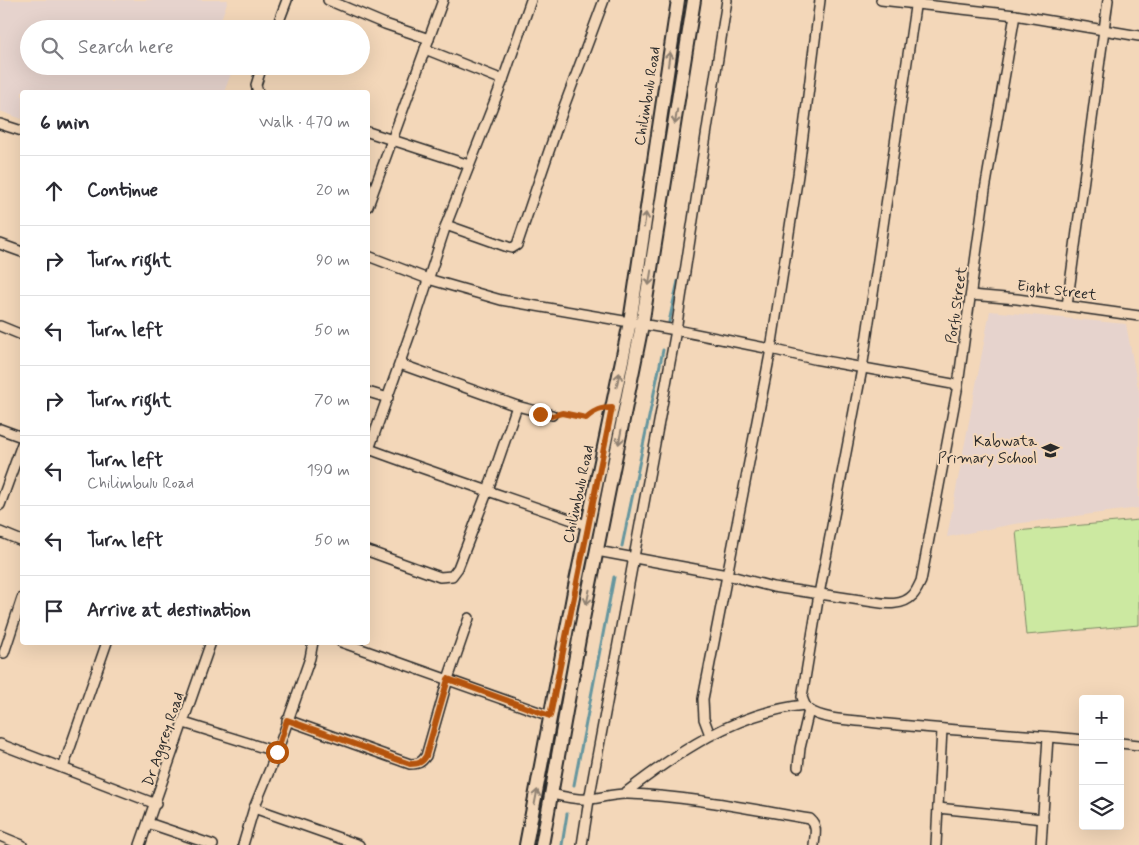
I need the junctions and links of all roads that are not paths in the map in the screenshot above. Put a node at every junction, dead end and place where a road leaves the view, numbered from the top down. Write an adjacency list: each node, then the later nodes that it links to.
1 (287, 0): 14 (street)
2 (328, 0): 17 (street)
3 (442, 0): 17 (street)
4 (531, 0): 20 (street)
5 (604, 0): 28 (street)
6 (678, 0): 36 (main road, Chilimbulu Road, one-way to 6)
7 (694, 0): 36 (main road, Chilimbulu Road, one-way to 36)
8 (727, 0): 38 (street)
9 (820, 0): 40 (street)
10 (880, 0): 12 (street)
11 (1108, 0): 15 (street)
12 (916, 2): 13 (street); 42 (street)
13 (1015, 15): 15 (street); 33 (street, Porfu Street)
14 (279, 20)
15 (1104, 30): 16 (street); 34 (street)
16 (1139, 36)
17 (429, 39): 18 (street)
18 (425, 49): 20 (street); 25 (street)
19 (259, 75): 21 (street)
20 (503, 80): 26 (street)
21 (257, 90)
22 (0, 124): 23 (street)
23 (20, 130)
24 (370, 133): 25 (street)
25 (391, 139): 26 (street); 27 (street)
26 (469, 165): 28 (street)
27 (370, 200)
28 (446, 225): 32 (street)
29 (0, 244): 30 (street)
30 (20, 251)
31 (370, 257): 32 (street)
32 (428, 279): 36 (street); 41 (street)
33 (971, 295): 34 (street, Eight Street); 43 (street, Porfu Street)
34 (1067, 306): 35 (street, Eight Street)
35 (1139, 316)
36 (636, 324): 38 (street); 55 (main road, Chilimbulu Road, one-way to 36); 58 (main road, Chilimbulu Road, one-way to 58)
37 (0, 326): 39 (street)
38 (676, 330): 40 (street); 60 (street)
39 (20, 334)
40 (771, 348): 42 (street); 61 (street)
41 (400, 364): 45 (street); 46 (street)
42 (862, 369): 43 (street); 62 (street)
43 (958, 385): 62 (street, Porfu Street)
44 (370, 393): 45 (street)
45 (388, 398): 50 (street)
46 (517, 406): 47 (street); 53 (street)
47 (552, 416)
48 (0, 429): 49 (street)
49 (20, 436)
50 (370, 445)
51 (20, 449): 54 (street)
52 (370, 451): 53 (street)
53 (488, 490): 55 (street); 59 (street)
54 (0, 504)
55 (589, 526): 72 (main road, Chilimbulu Road)
56 (0, 532): 57 (street)
57 (20, 540)
58 (597, 551): 60 (street); 85 (main road, Chilimbulu Road, one-way to 85)
59 (370, 552)
60 (634, 558): 61 (street); 87 (street)
61 (727, 575): 62 (street); 76 (street)
62 (820, 594): 71 (street)
63 (20, 604): 69 (street)
64 (470, 618): 70 (street)
65 (106, 645): 84 (street)
66 (210, 645): 74 (street, Dr Aggrey Road)
67 (312, 645): 73 (street)
68 (350, 645): 70 (street)
69 (4, 653)
70 (448, 679): 72 (street); 73 (street)
71 (807, 708): 75 (street); 76 (street); 83 (street)
72 (550, 716): 99 (main road, Chilimbulu Road, one-way to 72)
73 (287, 720): 82 (street)
74 (184, 723): 82 (street); 88 (street, Dr Aggrey Road)
75 (942, 729): 77 (street); 90 (street)
76 (710, 735): 86 (street)
77 (1048, 737): 78 (street); 91 (street)
78 (1079, 740)
79 (1124, 743): 81 (street)
80 (0, 744): 84 (street)
81 (1139, 745)
82 (277, 752): 89 (street)
83 (798, 767)
84 (63, 768): 88 (street)
85 (552, 794): 87 (street); 100 (main road, Chilimbulu Road)
86 (625, 794): 87 (street); 102 (street)
87 (589, 800): 101 (street)
88 (156, 804): 92 (street, Dr Aggrey Road)
89 (254, 808): 97 (street); 98 (street)
90 (938, 808): 91 (street); 103 (street)
91 (1043, 818): 104 (street)
92 (148, 823): 95 (street, Dr Aggrey Road); 96 (street)
93 (0, 836): 94 (street)
94 (22, 845)
95 (140, 845)
96 (213, 845)
97 (243, 845)
98 (359, 845)
99 (526, 845)
100 (542, 845)
101 (582, 845)
102 (814, 845)
103 (936, 845)
104 (1040, 845)

